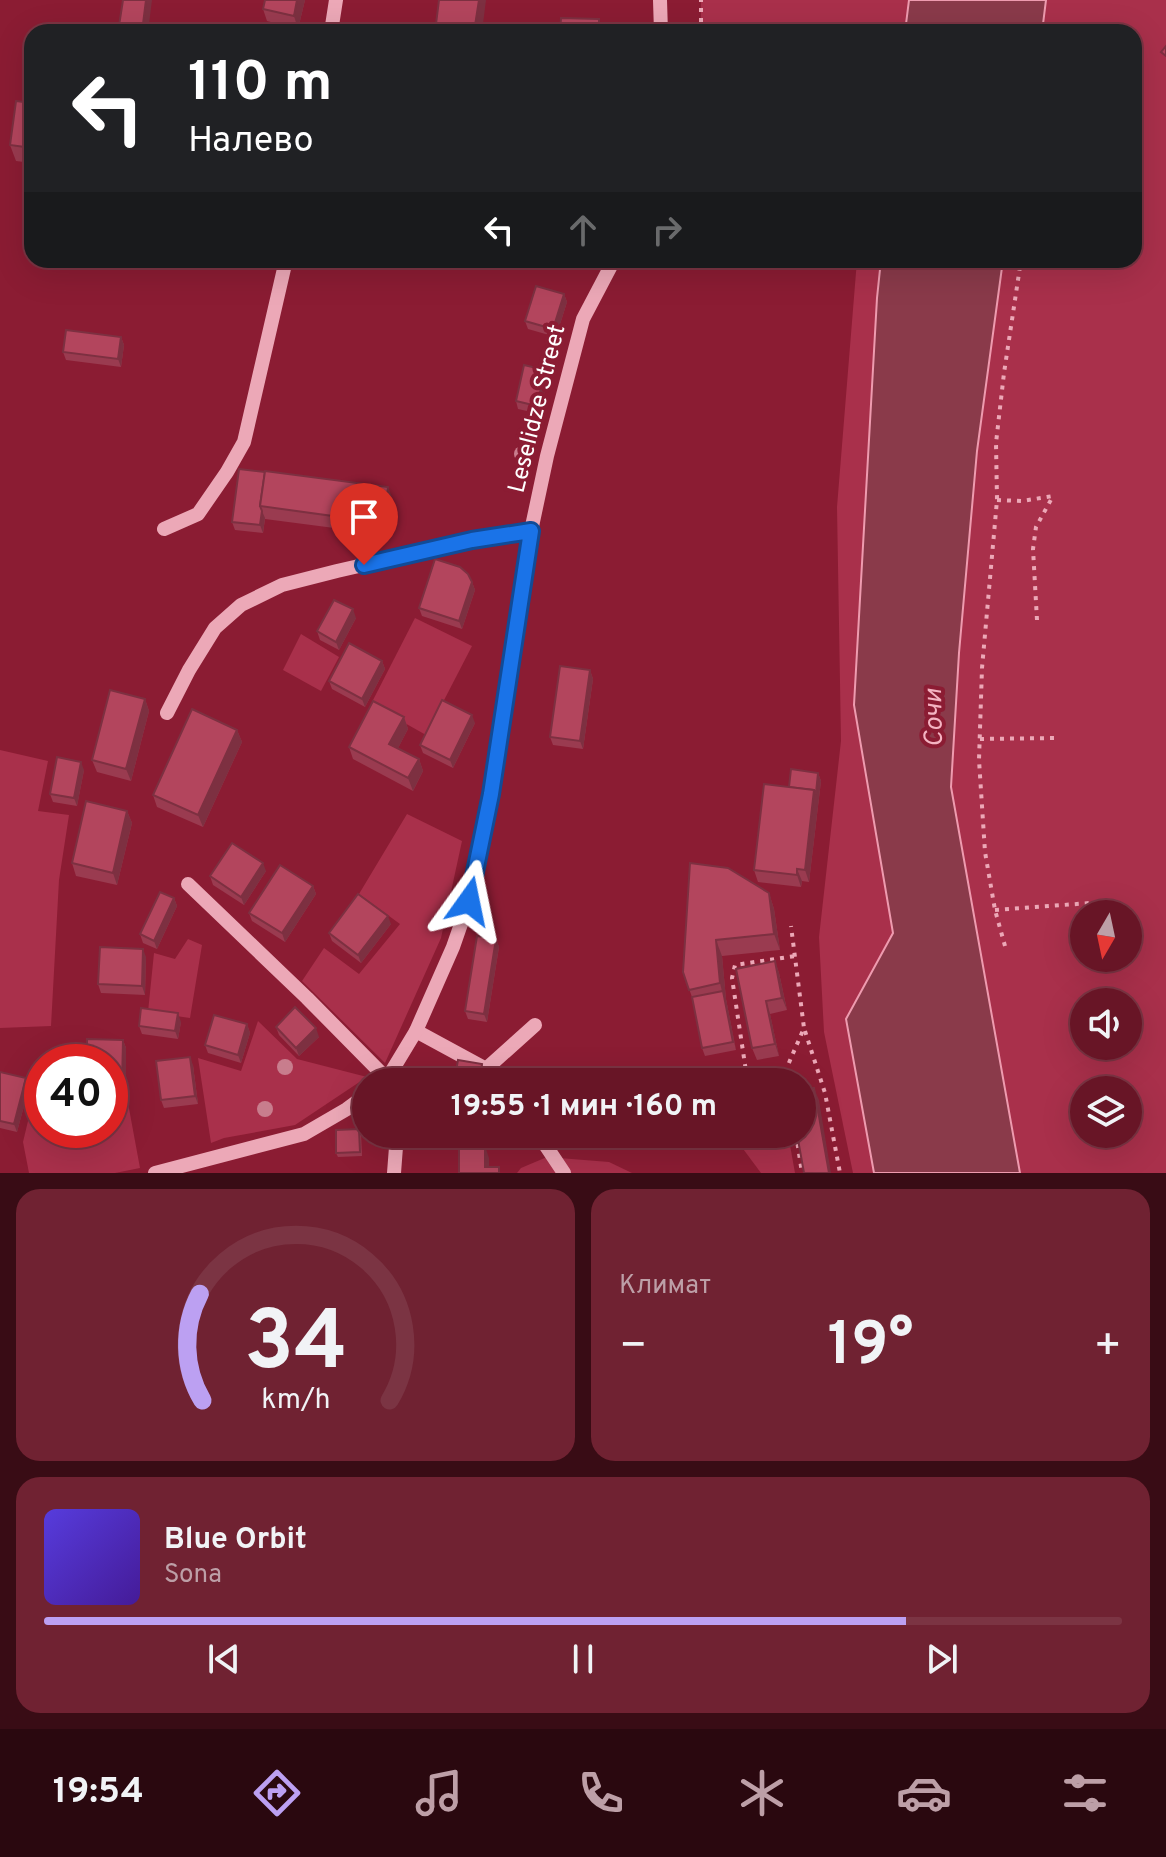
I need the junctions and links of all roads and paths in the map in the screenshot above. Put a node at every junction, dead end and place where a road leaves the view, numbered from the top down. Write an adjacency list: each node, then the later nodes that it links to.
1 (336, 0): 4 (street)
2 (660, 0): 5 (street)
3 (701, 0): 6 (path)
4 (332, 24)
5 (661, 24)
6 (701, 24)
7 (284, 268): 11 (street)
8 (610, 268): 12 (street, Leselidze Street)
9 (1020, 268): 10 (path)
10 (997, 500): 13 (path); 16 (path)
11 (164, 529)
12 (531, 531): 14 (street); 25 (street, Leselidze Street)
13 (1037, 620)
14 (167, 713)
15 (1054, 738): 16 (path)
16 (980, 739): 19 (path)
17 (188, 884): 26 (street, Leselidze Street)
18 (1070, 904): 19 (path)
19 (995, 910): 21 (path)
20 (791, 926): 22 (path)
21 (1005, 946)
22 (795, 956): 24 (path); 30 (path)
23 (535, 1025): 29 (street)
24 (804, 1028): 31 (path); 40 (path)
25 (416, 1031): 27 (street, Leselidze Street); 28 (street)
26 (374, 1068)
27 (394, 1068)
28 (484, 1068)
29 (487, 1068)
30 (746, 1068)
31 (787, 1068)
32 (352, 1105): 36 (street)
33 (396, 1148): 37 (street)
34 (547, 1148): 38 (street)
35 (798, 1148): 39 (path)
36 (155, 1173)
37 (394, 1173)
38 (564, 1173)
39 (802, 1173)
40 (840, 1173)

